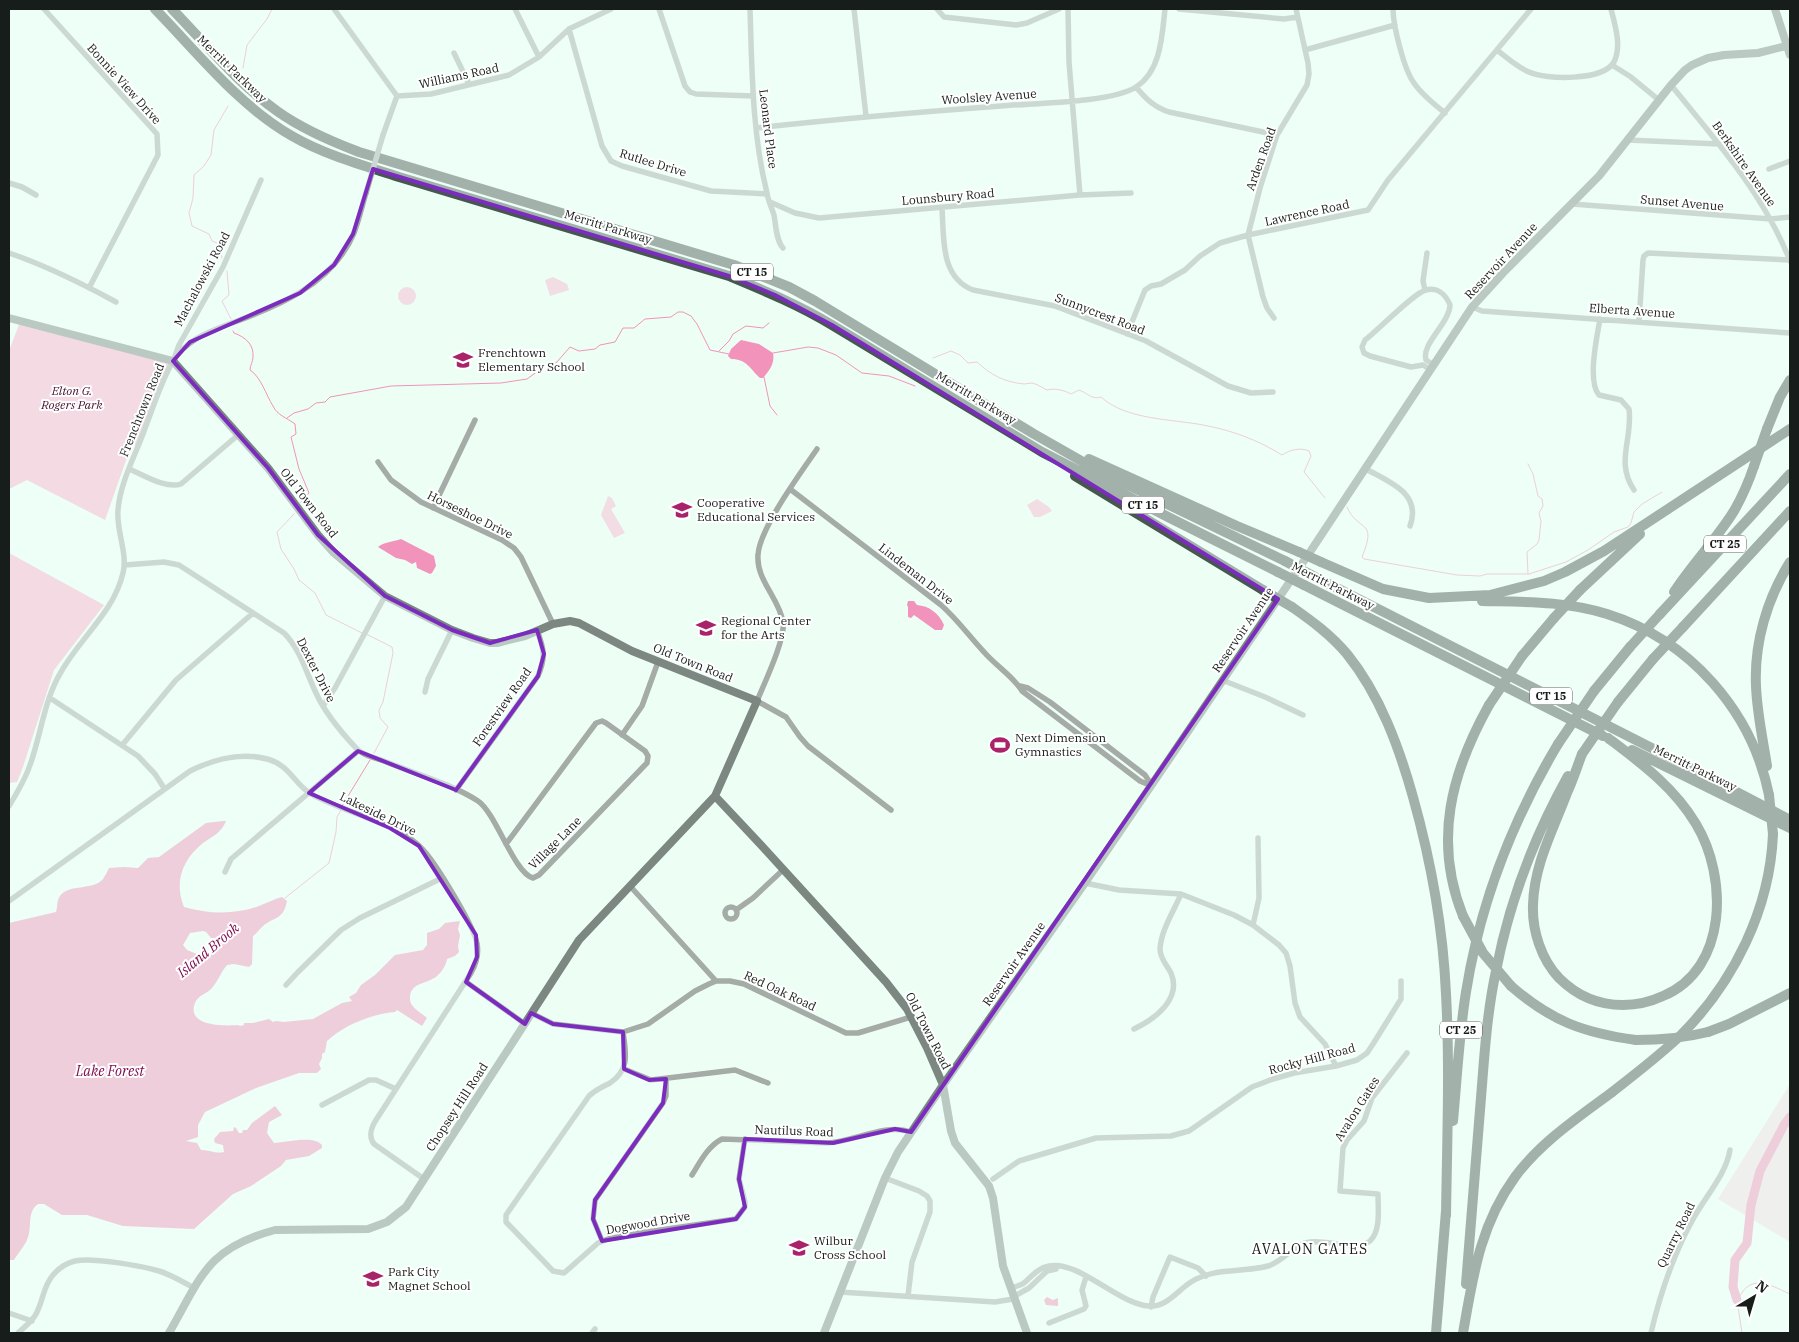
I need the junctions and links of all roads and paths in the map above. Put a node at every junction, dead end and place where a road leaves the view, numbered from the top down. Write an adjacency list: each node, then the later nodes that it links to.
1 (44, 9): 61 (street, Bonnie View Drive)
2 (155, 9): 80 (highway, Merritt Parkway / CT 15)
3 (172, 9): 77 (highway, Merritt Parkway / CT 15)
4 (335, 9): 33 (street)
5 (515, 9): 28 (street)
6 (611, 9): 22 (street, Williams Road)
7 (659, 9): 34 (street)
8 (750, 9): 34 (street, Leonard Place)
9 (854, 9): 38 (street)
10 (938, 9): 11 (street)
11 (1059, 9)
12 (1068, 9): 35 (street)
13 (1165, 9): 32 (street, Woolsley Avenue)
14 (1179, 9): 20 (street)
15 (1296, 9): 20 (street, Arden Road)
16 (1393, 9): 21 (street)
17 (1531, 9): 25 (street, Lawrence Road)
18 (1611, 9): 29 (street)
19 (1774, 9): 23 (main road)
20 (1298, 17): 24 (street, Arden Road)
21 (1395, 25): 24 (street); 37 (street)
22 (569, 29): 28 (street, Williams Road); 48 (street, Rutlee Drive)
23 (1786, 46): 27 (main road); 31 (main road, Reservoir Avenue)
24 (1305, 50): 40 (street, Arden Road)
25 (1497, 50): 29 (street); 37 (street, Lawrence Road)
26 (454, 53): 30 (street)
27 (1790, 55)
28 (539, 57): 30 (street, Williams Road)
29 (1612, 65): 36 (street)
30 (469, 84): 33 (street, Williams Road)
31 (1671, 85): 36 (main road, Reservoir Avenue); 42 (street, Berkshire Avenue)
32 (1136, 87): 35 (street, Woolsley Avenue); 40 (street)
33 (397, 96): 72 (street, Frenchtown Road, bridge)
34 (753, 96): 39 (street, Leonard Place)
35 (1072, 100): 38 (street, Woolsley Avenue); 50 (street)
36 (1659, 100): 41 (main road, Reservoir Avenue)
37 (1444, 113): 56 (street, Lawrence Road)
38 (866, 116): 39 (street, Woolsley Avenue)
39 (756, 128): 48 (street, Leonard Place)
40 (1277, 135): 56 (street, Arden Road)
41 (1628, 140): 42 (street); 52 (main road, Reservoir Avenue)
42 (1719, 144): 55 (street, Berkshire Avenue)
43 (1790, 162): 44 (street)
44 (1769, 169)
45 (261, 180): 69 (street, Machalowski Road)
46 (9, 183): 49 (street)
47 (1130, 193): 50 (street, Lounsbury Road)
48 (767, 194): 51 (street, Leonard Place)
49 (36, 195)
50 (1080, 195): 53 (street, Lounsbury Road)
51 (770, 202): 53 (street, Lounsbury Road); 57 (street, Leonard Place)
52 (1572, 204): 55 (street, Sunset Avenue); 64 (main road, Reservoir Avenue)
53 (942, 208): 71 (street, Sunnycrest Road)
54 (1790, 217): 55 (street, Sunset Avenue)
55 (1770, 220): 60 (street, Berkshire Avenue)
56 (1248, 235): 66 (street, Arden Road); 71 (street, Lawrence Road)
57 (783, 248)
58 (9, 253): 61 (street)
59 (1427, 253): 62 (street)
60 (1790, 261): 68 (street)
61 (89, 288): 63 (street)
62 (1425, 290): 74 (street); 74 (street)
63 (116, 302)
64 (1472, 307): 67 (street, Elberta Avenue); 74 (main road, Reservoir Avenue)
65 (9, 318): 73 (main road)
66 (1274, 318)
67 (1600, 319): 68 (street, Elberta Avenue); 89 (street)
68 (1639, 321): 70 (street, Elberta Avenue)
69 (186, 332): 72 (street); 73 (street, Machalowski Road)
70 (1790, 333)
71 (1127, 334): 76 (street, Sunnycrest Road)
72 (195, 340): 73 (street, Frenchtown Road)
73 (173, 361): 81 (main road, Old Town Road); 84 (street, Frenchtown Road)
74 (1432, 368): 85 (main road, Reservoir Avenue)
75 (1790, 380): 98 (highway, bridge)
76 (1273, 392)
77 (1008, 419): 96 (highway, bridge); 129 (highway, Merritt Parkway / CT 15, bridge)
78 (475, 420): 90 (street)
79 (1790, 429): 87 (highway)
80 (1010, 433): 117 (highway, Merritt Parkway / CT 15, bridge); 167 (highway, bridge)
81 (238, 435): 84 (street); 95 (main road, Old Town Road)
82 (817, 448): 88 (street)
83 (378, 462): 90 (street, Horseshoe Drive)
84 (130, 469): 94 (street, Frenchtown Road)
85 (1366, 469): 92 (street); 103 (main road, Reservoir Avenue)
86 (1790, 474): 98 (highway, CT 25)
87 (1702, 487): 96 (highway); 146 (highway, bridge)
88 (790, 489): 104 (street, Lindeman Drive); 109 (street)
89 (1634, 490)
90 (433, 508): 99 (street, Horseshoe Drive)
91 (1790, 511): 120 (highway, CT 25, bridge)
92 (1410, 526)
93 (1790, 562): 126 (highway)
94 (125, 564): 97 (street, Dexter Drive); 107 (street, Frenchtown Road)
95 (385, 596): 100 (main road, Old Town Road); 110 (street)
96 (1429, 598): 126 (highway)
97 (254, 613): 110 (street, Dexter Drive); 118 (street)
98 (1660, 614): 167 (highway, CT 25, bridge)
99 (554, 624): 101 (main road, Old Town Road); 102 (main road, Old Town Road)
100 (452, 630): 101 (main road, Old Town Road); 105 (street)
101 (537, 630): 123 (street, Forestview Road)
102 (658, 662): 109 (main road, Old Town Road); 116 (street)
103 (1222, 680): 111 (street); 121 (main road, Reservoir Avenue)
104 (1020, 686): 106 (street, Lindeman Drive); 108 (street, Lindeman Drive)
105 (425, 692)
106 (1035, 692): 108 (street); 112 (street, Lindeman Drive)
107 (50, 698): 118 (street); 127 (street, Frenchtown Road)
108 (1031, 698): 113 (street, Lindeman Drive)
109 (757, 701): 125 (main road); 128 (street)
110 (323, 706): 119 (street, Dexter Drive)
111 (1303, 715)
112 (1068, 716): 113 (street); 114 (street, Lindeman Drive)
113 (1063, 723): 115 (street, Lindeman Drive)
114 (1080, 725): 115 (street); 121 (street, Lindeman Drive)
115 (1075, 732): 121 (street, Lindeman Drive)
116 (622, 734): 132 (street); 132 (street, Village Lane)
117 (1608, 738): 120 (highway); 130 (highway, Merritt Parkway / CT 15)
118 (123, 744): 122 (street)
119 (358, 750): 123 (street, Dexter Drive); 124 (street)
120 (1582, 754): 186 (highway, CT 25)
121 (1151, 784): 136 (main road, Reservoir Avenue)
122 (164, 788): 124 (street, Lakeside Drive); 139 (street, Lakeside Drive)
123 (456, 790): 132 (street, Village Lane)
124 (309, 792): 134 (street); 135 (street, Lakeside Drive)
125 (714, 796): 133 (main road, Old Town Road); 137 (main road, Chopsey Hill Road)
126 (1771, 796): 186 (highway, bridge)
127 (9, 806)
128 (891, 810)
129 (1790, 820)
130 (1790, 828)
131 (1258, 838): 141 (street)
132 (506, 844)
133 (784, 869): 140 (street); 148 (main road, Old Town Road)
134 (225, 872)
135 (442, 878): 144 (street, Lakeside Drive); 145 (street)
136 (1085, 883): 138 (street); 157 (main road, Reservoir Avenue)
137 (630, 886): 142 (street); 147 (main road, Chopsey Hill Road)
138 (1181, 894): 141 (street); 150 (street)
139 (9, 901)
140 (736, 910)
141 (1253, 925): 153 (street)
142 (716, 981): 148 (street, Red Oak Road); 151 (street)
143 (1401, 981): 153 (street, Rocky Hill Road)
144 (466, 982): 149 (street); 158 (street, Lakeside Drive)
145 (286, 985)
146 (1790, 993)
147 (531, 1013): 149 (main road, Chopsey Hill Road); 151 (street)
148 (911, 1017): 157 (main road, Old Town Road)
149 (525, 1024): 164 (main road, Chopsey Hill Road)
150 (1134, 1029)
151 (623, 1032): 154 (street)
152 (1407, 1053): 170 (street, Avalon Gates)
153 (1336, 1066): 166 (street, Rocky Hill Road)
154 (624, 1069): 155 (street); 168 (street, Dogwood Drive)
155 (666, 1079): 156 (street); 168 (street)
156 (768, 1083)
157 (943, 1085): 160 (main road, Reservoir Avenue); 173 (main road, Old Town Road)
158 (396, 1089): 159 (street); 164 (street, Lakeside Drive)
159 (322, 1105)
160 (911, 1132): 161 (street, Nautilus Road); 165 (main road, Reservoir Avenue)
161 (745, 1139): 163 (street, Nautilus Road); 168 (street, Dogwood Drive)
162 (1730, 1150): 187 (street, Quarry Road)
163 (692, 1175)
164 (424, 1178): 172 (main road, Chopsey Hill Road)
165 (884, 1178): 174 (main road, Reservoir Avenue); 175 (street)
166 (993, 1179)
167 (1446, 1216): 185 (highway, CT 25)
168 (602, 1241)
169 (1080, 1274): 171 (street); 173 (street); 176 (street)
170 (1206, 1276): 177 (street, Avalon Gates); 177 (street)
171 (1086, 1277): 177 (street); 180 (street)
172 (194, 1288): 179 (street); 182 (main road, Chopsey Hill Road)
173 (1010, 1288): 176 (main road, Old Town Road)
174 (840, 1292): 175 (street); 183 (main road, Reservoir Avenue)
175 (908, 1296): 176 (street)
176 (1013, 1298): 184 (main road, Old Town Road)
177 (1151, 1307)
178 (9, 1313): 179 (street)
179 (32, 1321): 181 (street)
180 (1049, 1323)
181 (18, 1333)
182 (169, 1333)
183 (824, 1333)
184 (1026, 1333)
185 (1436, 1333)
186 (1463, 1333)
187 (1650, 1333)

